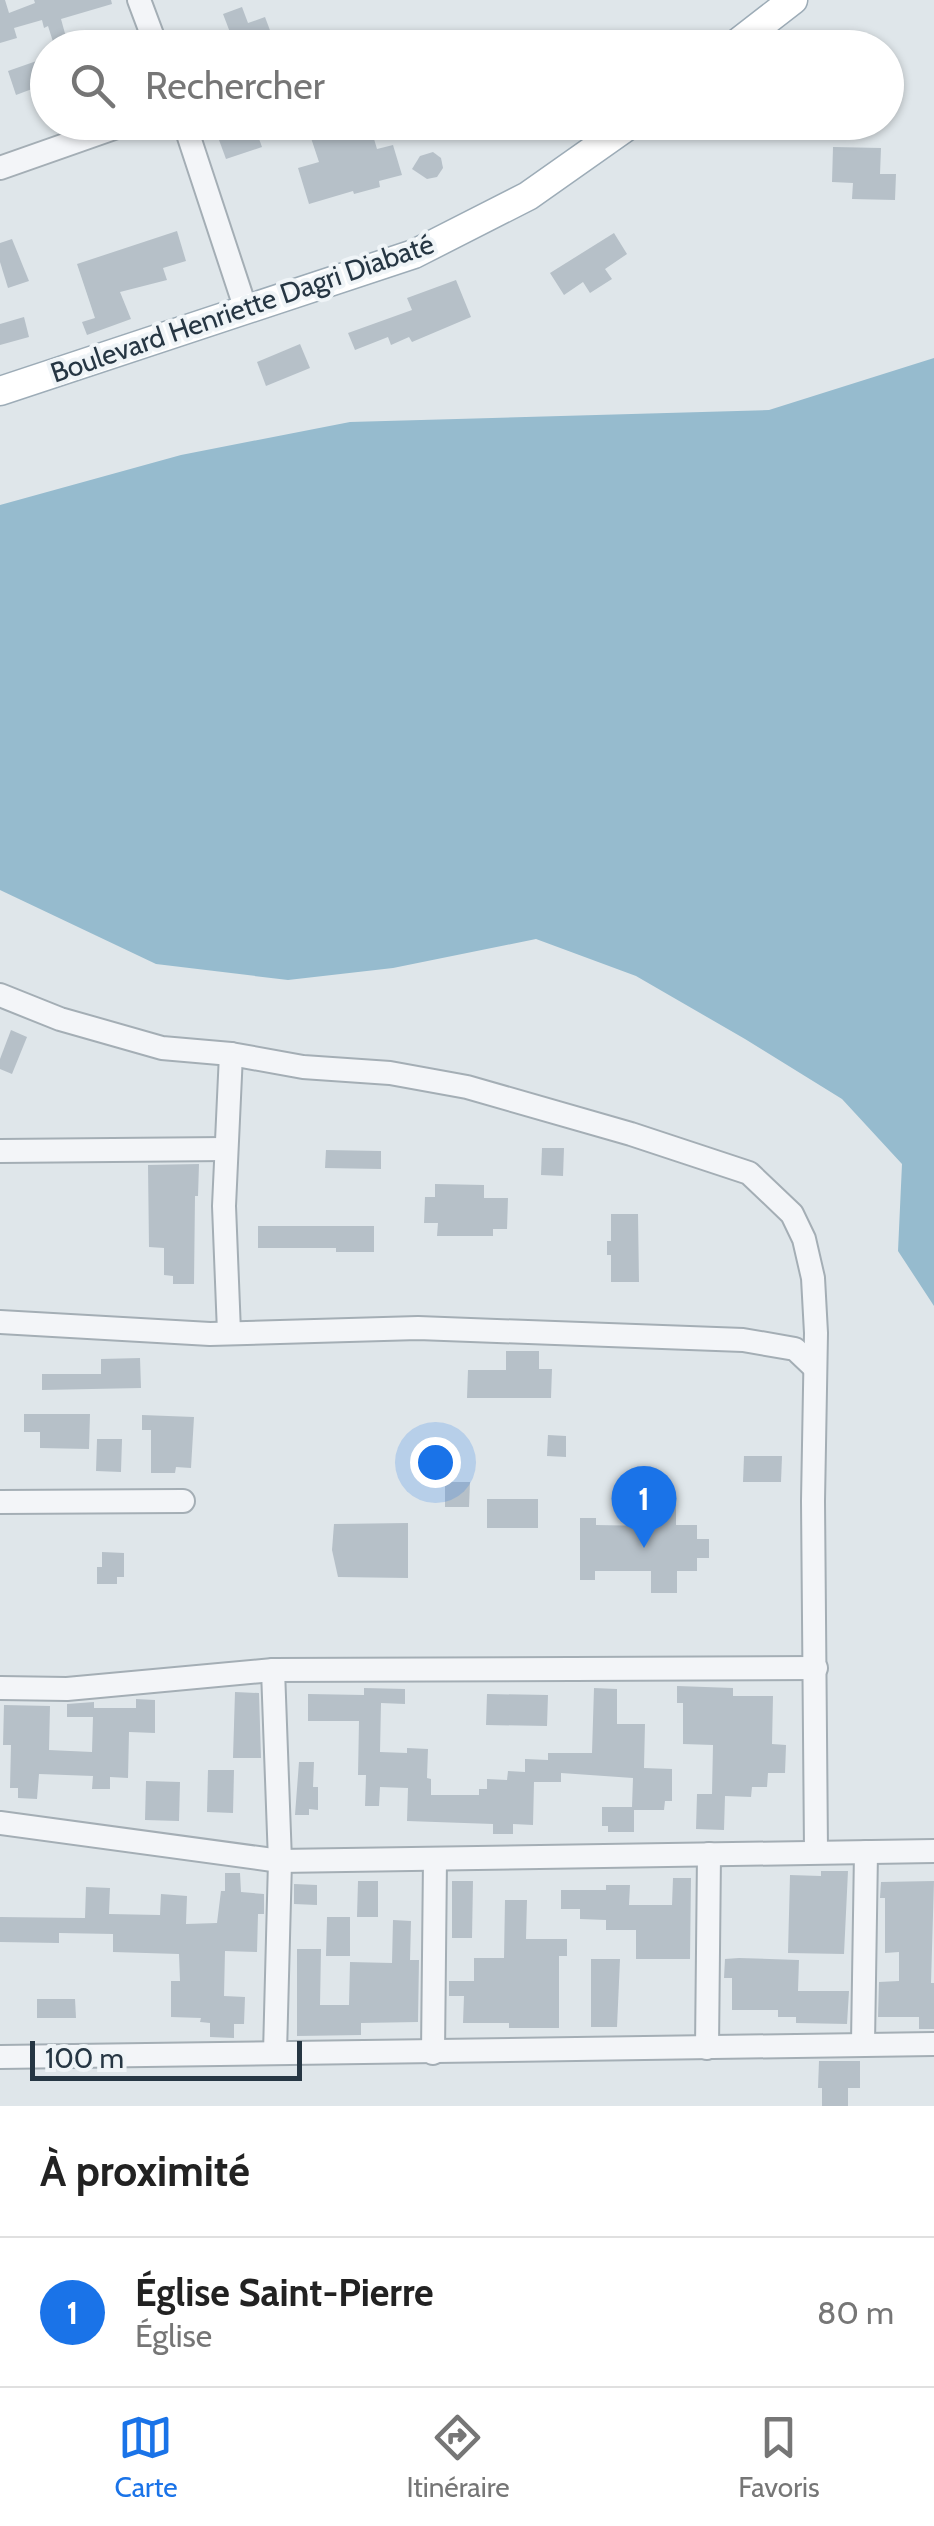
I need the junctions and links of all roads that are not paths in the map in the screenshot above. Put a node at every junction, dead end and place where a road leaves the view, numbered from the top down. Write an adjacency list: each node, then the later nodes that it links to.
1 (140, 0): 3 (street)
2 (793, 0): 4 (main road)
3 (151, 30)
4 (754, 30)
5 (80, 140): 8 (street)
6 (190, 140): 9 (street)
7 (607, 140): 9 (main road, Boulevard Henriette Dagri Diabaté)
8 (0, 168)
9 (246, 310): 10 (main road, Boulevard Henriette Dagri Diabaté)
10 (0, 391)
11 (0, 995): 12 (street)
12 (231, 1054): 13 (street); 17 (street)
13 (226, 1150): 14 (street); 16 (street)
14 (0, 1151)
15 (0, 1322): 16 (street)
16 (229, 1332): 17 (street)
17 (815, 1368): 20 (street)
18 (184, 1501): 19 (street)
19 (0, 1502)
20 (816, 1668): 21 (street); 24 (street)
21 (273, 1670): 22 (street); 29 (street)
22 (0, 1688)
23 (0, 1822): 29 (street)
24 (816, 1851): 26 (street); 27 (street)
25 (934, 1851): 26 (street)
26 (866, 1852): 30 (street)
27 (709, 1854): 28 (street); 32 (street)
28 (435, 1859): 29 (street); 34 (street)
29 (280, 1861): 33 (street)
30 (863, 2043): 31 (street); 32 (street)
31 (934, 2044)
32 (708, 2048): 34 (street)
33 (276, 2053): 34 (street); 35 (street)
34 (432, 2053)
35 (0, 2057)

